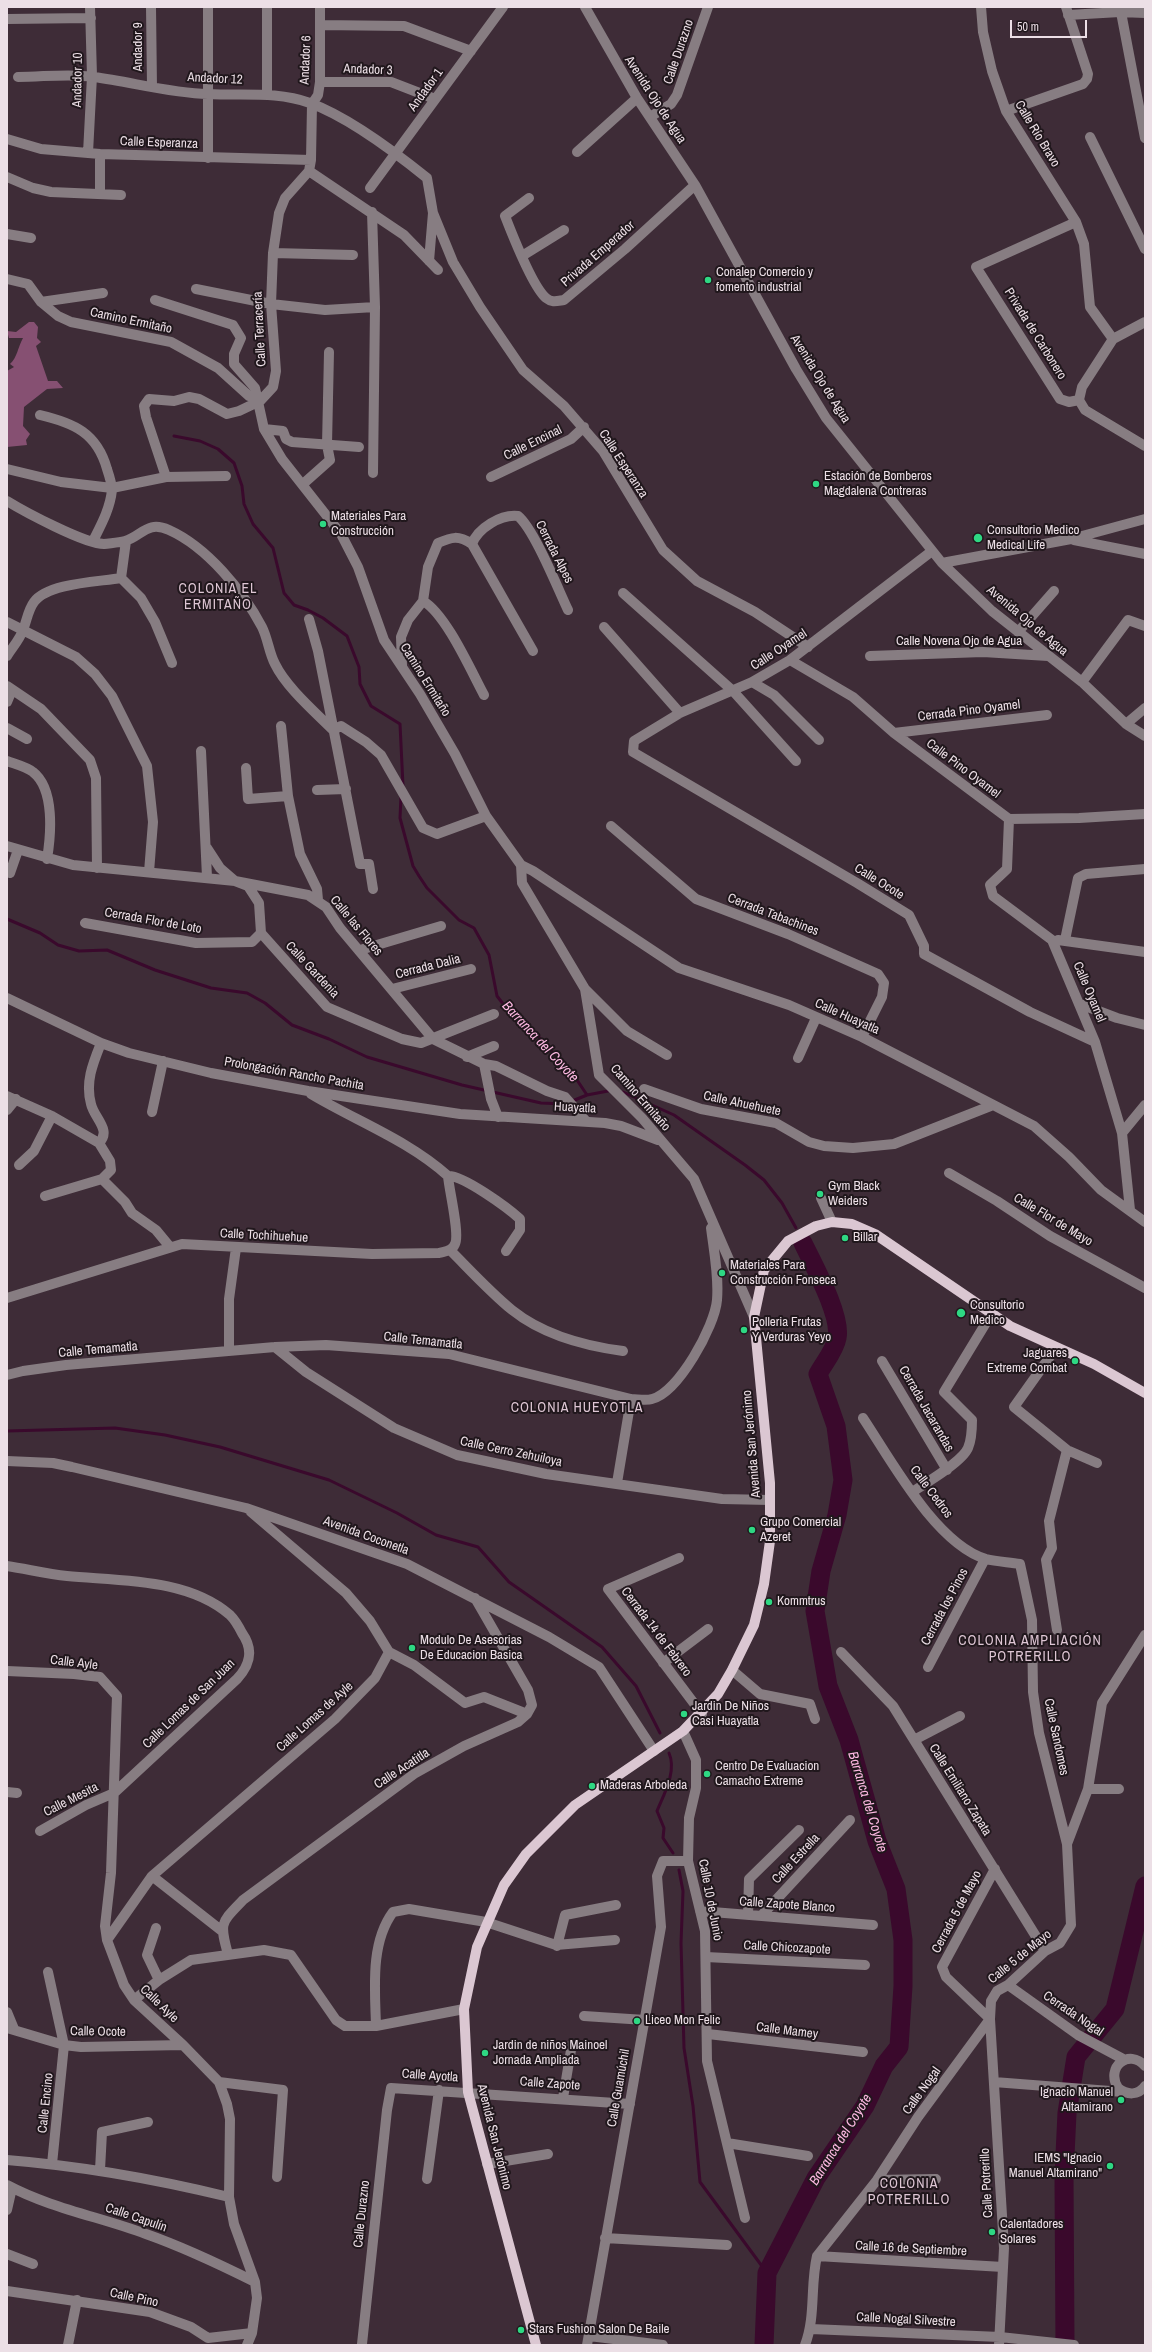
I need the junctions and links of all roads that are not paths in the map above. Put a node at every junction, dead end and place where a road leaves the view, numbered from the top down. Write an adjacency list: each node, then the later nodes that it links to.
1 (90, 7): 13 (street, Andador 10)
2 (151, 7): 20 (street, Andador 9)
3 (208, 7): 21 (street)
4 (267, 7): 22 (street)
5 (320, 7): 15 (street, Andador 6)
6 (585, 7): 23 (street, Avenida Ojo de Agua)
7 (708, 7): 27 (street, Calle Durazno)
8 (980, 7): 26 (street, Calle Río Bravo)
9 (501, 8): 16 (street, Andador 1)
10 (1120, 9): 11 (street); 12 (street); 29 (street)
11 (1067, 11): 26 (street)
12 (1145, 13)
13 (91, 18): 14 (street); 17 (street, Andador 10)
14 (7, 19)
15 (320, 25): 16 (street); 19 (street, Andador 6)
16 (471, 51): 24 (street, Andador 1)
17 (92, 76): 18 (street, Andador 12); 20 (street, Andador 12); 32 (street, Andador 10)
18 (18, 77)
19 (320, 82): 24 (street, Andador 3); 25 (street, Andador 6)
20 (152, 87): 21 (street, Andador 12)
21 (208, 94): 22 (street, Andador 12); 35 (street)
22 (267, 94): 25 (street, Andador 12)
23 (637, 98): 27 (street, Avenida Ojo de Agua); 31 (street)
24 (435, 99): 33 (street, Andador 1)
25 (312, 104): 33 (street, Andador 12); 36 (street, Andador 6)
26 (1006, 111): 46 (street, Calle Río Bravo)
27 (650, 117): 39 (street, Avenida Ojo de Agua)
28 (1090, 137): 50 (street)
29 (1145, 137)
30 (7, 139): 32 (street, Calle Esperanza)
31 (577, 152)
32 (88, 153): 34 (street, Calle Esperanza)
33 (397, 153): 40 (street, Andador 1); 45 (street, Calle Esperanza)
34 (100, 154): 35 (street, Calle Esperanza); 41 (street)
35 (208, 158): 36 (street, Calle Esperanza)
36 (311, 160): 37 (street)
37 (309, 171): 44 (street); 51 (street, Calle Terracería)
38 (7, 177): 41 (street)
39 (695, 185): 53 (street, Privada Emperador); 87 (street, Avenida Ojo de Agua)
40 (370, 188)
41 (100, 194): 42 (street)
42 (120, 195)
43 (530, 198): 53 (street, Privada Emperador)
44 (372, 212): 54 (street); 62 (street)
45 (433, 213): 54 (street, Calle Esperanza); 69 (street, Calle Esperanza)
46 (1076, 222): 64 (street, Calle Río Bravo); 66 (street, Privada de Carbonero)
47 (564, 230): 53 (street)
48 (7, 234): 49 (street)
49 (31, 238)
50 (1145, 248)
51 (273, 253): 52 (street); 61 (street, Calle Terracería)
52 (353, 255)
53 (522, 256)
54 (429, 261): 55 (street)
55 (438, 270)
56 (7, 279): 60 (street, Camino Ermitaño)
57 (196, 289): 61 (street)
58 (104, 293): 60 (street)
59 (155, 300): 67 (street, Calle Terracería)
60 (41, 302): 67 (street, Camino Ermitaño)
61 (271, 304): 62 (street); 67 (street, Calle Terracería)
62 (376, 307): 75 (street)
63 (1145, 322): 64 (street)
64 (1112, 339): 66 (street)
65 (329, 352): 71 (street)
66 (1079, 400): 72 (street)
67 (260, 401): 70 (street, Camino Ermitaño); 77 (street)
68 (40, 415): 80 (street)
69 (584, 428): 78 (street, Calle Encinal); 101 (street, Calle Esperanza)
70 (264, 429): 71 (street); 79 (street, Camino Ermitaño)
71 (327, 445): 73 (street); 79 (street)
72 (1145, 446)
73 (359, 447)
74 (7, 469): 80 (street)
75 (373, 473)
76 (226, 476): 77 (street)
77 (166, 477): 80 (street)
78 (491, 477)
79 (303, 484): 108 (street, Camino Ermitaño)
80 (112, 488): 85 (street)
81 (8, 503): 85 (street)
82 (1145, 519): 83 (street)
83 (1071, 539): 88 (street); 89 (street)
84 (126, 541): 85 (street); 90 (street); 121 (street)
85 (93, 542)
86 (472, 544): 93 (street); 94 (street, Cerrada Alpes); 102 (street)
87 (932, 550): 89 (street, Avenida Ojo de Agua); 101 (street, Calle Oyamel)
88 (1145, 554)
89 (942, 563): 100 (street, Avenida Ojo de Agua)
90 (121, 578): 99 (street); 107 (street)
91 (1054, 591): 100 (street)
92 (623, 593): 112 (street)
93 (423, 601): 108 (street); 113 (street)
94 (568, 610)
95 (308, 619): 121 (street)
96 (7, 622): 99 (street)
97 (1145, 626): 110 (street)
98 (604, 627): 116 (street)
99 (23, 630): 103 (street); 145 (street)
100 (1018, 632): 105 (street, Avenida Ojo de Agua)
101 (808, 647): 106 (street, Calle Oyamel)
102 (533, 651)
103 (7, 656)
104 (870, 656): 105 (street, Calle Novena Ojo de Agua)
105 (1048, 656): 110 (street, Avenida Ojo de Agua)
106 (790, 660): 109 (street, Calle Oyamel); 122 (street, Calle Pino Oyamel)
107 (172, 663)
108 (402, 666): 135 (street, Camino Ermitaño)
109 (752, 682): 112 (street, Calle Oyamel); 125 (street)
110 (1082, 682): 118 (street, Avenida Ojo de Agua)
111 (9, 688): 114 (street); 143 (street)
112 (733, 691): 116 (street, Calle Oyamel); 129 (street)
113 (484, 695)
114 (7, 702)
115 (1145, 708): 118 (street)
116 (680, 713): 127 (street, Calle Oyamel)
117 (1047, 715): 122 (street, Cerrada Pino Oyamel)
118 (1126, 724): 123 (street, Avenida Ojo de Agua)
119 (280, 726): 133 (street)
120 (7, 728): 124 (street)
121 (333, 730): 131 (street); 135 (street)
122 (894, 733): 136 (street, Calle Pino Oyamel)
123 (1145, 736)
124 (27, 739)
125 (819, 740)
126 (201, 751): 139 (street)
127 (633, 752): 168 (street, Calle Ocote)
128 (7, 761): 141 (street)
129 (796, 761)
130 (246, 768): 133 (street)
131 (346, 789): 132 (street); 149 (street)
132 (317, 790)
133 (288, 796): 150 (street)
134 (1145, 814): 136 (street)
135 (486, 816): 142 (street, Camino Ermitaño)
136 (1008, 819): 154 (street, Calle Oyamel)
137 (611, 826): 166 (street, Cerrada Tabachines)
138 (7, 846): 140 (street, Calle las Flores)
139 (207, 848): 147 (street); 148 (street)
140 (18, 850): 141 (street, Calle las Flores); 146 (street)
141 (48, 859): 143 (street, Calle las Flores)
142 (521, 866): 160 (street, Camino Ermitaño); 164 (street, Calle Huayatla)
143 (97, 868): 145 (street, Calle las Flores)
144 (1145, 869): 155 (street)
145 (149, 872): 147 (street, Calle las Flores)
146 (10, 873)
147 (207, 877): 148 (street, Calle las Flores)
148 (235, 881): 150 (street, Calle las Flores); 153 (street)
149 (373, 889)
150 (318, 900): 156 (street, Calle las Flores)
151 (85, 923): 153 (street, Cerrada Flor de Loto)
152 (441, 926): 156 (street)
153 (261, 933): 167 (street, Calle Gardenia)
154 (1052, 940): 155 (street); 162 (street, Calle Oyamel)
155 (1065, 940): 157 (street)
156 (360, 950): 159 (street, Calle las Flores)
157 (1145, 952)
158 (471, 969): 159 (street, Cerrada Dalia)
159 (392, 989): 167 (street, Calle las Flores)
160 (585, 989): 171 (street); 188 (street, Camino Ermitaño)
161 (8, 1000): 169 (street, Prolongación Rancho Pachita)
162 (1080, 1004): 165 (street); 168 (street, Calle Oyamel)
163 (494, 1014): 167 (street, Calle Gardenia)
164 (816, 1018): 166 (street, Calle Huayatla); 173 (street)
165 (1145, 1024)
166 (862, 1037): 179 (street, Calle Huayatla)
167 (433, 1039): 172 (street, Calle las Flores)
168 (1095, 1042): 187 (street, Calle Oyamel)
169 (101, 1043): 174 (street, Prolongación Rancho Pachita); 189 (street)
170 (494, 1046): 172 (street)
171 (667, 1054)
172 (468, 1057): 175 (street, Calle las Flores)
173 (798, 1058)
174 (163, 1062): 177 (street, Prolongación Rancho Pachita); 182 (street)
175 (484, 1064): 185 (street); 186 (street, Calle las Flores)
176 (644, 1089): 179 (street, Calle Ahuehuete)
177 (308, 1092): 184 (street, Prolongación Rancho Pachita); 192 (street)
178 (12, 1098): 181 (street); 183 (street)
179 (993, 1105): 196 (street, Calle Huayatla)
180 (1145, 1105): 187 (street)
181 (7, 1110)
182 (152, 1112)
183 (52, 1116): 189 (street); 190 (street)
184 (486, 1116): 185 (street, Huayatla)
185 (498, 1117): 186 (street, Huayatla)
186 (586, 1121): 188 (street, Huayatla)
187 (1122, 1133): 196 (street, Calle Oyamel)
188 (660, 1141): 197 (street, Camino Ermitaño)
189 (99, 1142): 193 (street)
190 (19, 1165)
191 (949, 1173): 204 (street, Calle Flor de Mayo)
192 (448, 1176): 202 (street); 203 (street)
193 (102, 1179): 194 (street); 200 (street)
194 (45, 1196)
195 (821, 1198): 198 (street)
196 (1130, 1210): 199 (street, Calle Huayatla)
197 (709, 1218): 207 (street); 215 (street, Calle Temamatla)
198 (832, 1222): 206 (main road, Avenida San Jerónimo); 207 (main road, Avenida San Jerónimo)
199 (1145, 1222)
200 (170, 1247): 201 (street, Calle Tochihuehue); 205 (street, Calle Tochihuehue)
201 (236, 1248): 202 (street, Calle Tochihuehue); 210 (street)
202 (450, 1250): 211 (street)
203 (506, 1251)
204 (1145, 1288)
205 (7, 1298)
206 (992, 1313): 209 (main road, Avenida San Jerónimo); 220 (street)
207 (754, 1317): 223 (main road, Avenida San Jerónimo)
208 (275, 1347): 210 (street, Calle Temamatla); 215 (street, Calle Temamatla); 221 (street, Calle Cerro Zehuiloya)
209 (1056, 1348): 214 (main road, Avenida San Jerónimo); 217 (street)
210 (229, 1351): 213 (street, Calle Temamatla)
211 (622, 1351)
212 (882, 1361): 220 (street, Cerrada Jacarandas)
213 (7, 1375)
214 (1145, 1393)
215 (630, 1399): 221 (street)
216 (863, 1418): 222 (street, Calle Cedros)
217 (1067, 1450): 219 (street); 231 (street)
218 (7, 1461): 224 (street, Avenida Coconetla)
219 (1097, 1463)
220 (947, 1470): 222 (street)
221 (617, 1483): 223 (street, Calle Cerro Zehuiloya)
222 (912, 1492): 226 (street, Calle Cedros)
223 (770, 1500): 237 (main road, Avenida San Jerónimo)
224 (246, 1508): 229 (street, Avenida Coconetla); 233 (street)
225 (679, 1558): 235 (street, Cerrada 14 de Febrero)
226 (986, 1559): 227 (street, Calle Cedros); 236 (street, Cerrada los Pinos)
227 (1020, 1564): 252 (street, Calle Sandomes)
228 (7, 1566): 248 (street, Calle Lomas de San Juan)
229 (475, 1598): 239 (street); 245 (street, Avenida Coconetla)
230 (708, 1629): 235 (street)
231 (1057, 1630)
232 (1145, 1635): 246 (street)
233 (390, 1652): 239 (street); 255 (street, Calle Lomas de Ayle)
234 (841, 1652): 244 (street, Calle Emiliano Zapata)
235 (663, 1663): 240 (street, Cerrada 14 de Febrero)
236 (928, 1667)
237 (732, 1670): 240 (main road, Avenida San Jerónimo); 242 (street)
238 (7, 1671): 248 (street, Calle Ayle)
239 (527, 1714): 263 (street, Calle Acatitla)
240 (702, 1714): 243 (main road, Avenida San Jerónimo)
241 (960, 1716): 244 (street)
242 (815, 1719)
243 (683, 1731): 245 (main road, Avenida San Jerónimo); 253 (street, Calle 10 de Junio)
244 (914, 1740): 254 (street, Calle Emiliano Zapata)
245 (654, 1751): 260 (main road, Avenida San Jerónimo)
246 (1088, 1788): 247 (street); 252 (street)
247 (1119, 1789)
248 (114, 1793): 251 (street, Calle Mesita); 264 (street, Calle Ayle)
249 (850, 1820): 259 (street, Calle Estrella)
250 (799, 1830): 258 (street)
251 (40, 1831)
252 (1067, 1844): 267 (street, Calle 5 de Mayo)
253 (688, 1861): 257 (street, Calle 10 de Junio); 279 (street, Calle Guamúchil)
254 (994, 1869): 267 (street, Calle Emiliano Zapata); 278 (street, Cerrada 5 de Mayo)
255 (152, 1876): 263 (street); 264 (street, Calle Lomas de Ayle)
256 (616, 1905): 266 (street)
257 (700, 1911): 258 (street, Calle Zapote Blanco); 269 (street, Calle 10 de Junio)
258 (748, 1915): 259 (street, Calle Zapote Blanco)
259 (762, 1915): 261 (street, Calle Zapote Blanco)
260 (486, 1922): 266 (street); 275 (main road, Avenida San Jerónimo); 280 (street)
261 (873, 1924)
262 (156, 1928): 272 (street)
263 (222, 1931): 268 (street)
264 (107, 1940): 274 (street, Calle Ayle)
265 (615, 1940): 266 (street)
266 (557, 1946)
267 (1045, 1951): 273 (street, Calle 5 de Mayo)
268 (228, 1954): 272 (street); 280 (street)
269 (706, 1957): 270 (street, Calle Chicozapote); 282 (street, Calle 10 de Junio)
270 (865, 1965)
271 (48, 1972): 284 (street, Calle Encino)
272 (159, 1980): 274 (street)
273 (1008, 1985): 278 (street, Calle 5 de Mayo); 287 (street, Cerrada Nogal)
274 (134, 2000): 285 (street, Calle Ayle)
275 (464, 2009): 280 (street); 294 (main road, Avenida San Jerónimo)
276 (7, 2012): 281 (street)
277 (584, 2016): 279 (street)
278 (990, 2019): 290 (street, Calle Potrerillo); 309 (street, Calle Nogal)
279 (645, 2020): 297 (street, Calle Guamúchil)
280 (376, 2026)
281 (10, 2029): 284 (street, Calle Ocote)
282 (708, 2034): 286 (street, Calle Mamey); 299 (street, Calle 10 de Junio)
283 (572, 2044): 296 (street)
284 (64, 2045): 285 (street, Calle Ocote); 303 (street, Calle Encino)
285 (183, 2045): 289 (street, Calle Ayle)
286 (863, 2052)
287 (1126, 2060): 288 (street, Cerrada Nogal); 295 (street)
288 (1145, 2066)
289 (218, 2082): 306 (street); 311 (street, Calle Ayle)
290 (994, 2082): 295 (street); 319 (street, Calle Potrerillo)
291 (391, 2088): 292 (street, Calle Ayotla); 327 (street, Calle Durazno)
292 (439, 2090): 294 (street, Calle Ayotla); 307 (street)
293 (1142, 2091): 295 (street)
294 (468, 2092): 296 (street, Calle Zapote); 304 (main road, Avenida San Jerónimo)
295 (1123, 2092)
296 (563, 2098): 297 (street, Calle Zapote)
297 (630, 2104): 314 (street, Calle Guamúchil)
298 (148, 2122): 305 (street)
299 (727, 2142): 301 (street); 313 (street, Calle 10 de Junio)
300 (548, 2154): 304 (street)
301 (808, 2156)
302 (7, 2160): 303 (street)
303 (52, 2164): 305 (street)
304 (487, 2164): 330 (main road, Avenida San Jerónimo)
305 (100, 2170): 311 (street)
306 (277, 2177)
307 (427, 2179)
308 (936, 2179): 309 (street)
309 (877, 2180): 317 (street, Calle Nogal)
310 (10, 2187): 312 (street); 320 (street, Calle Capulín)
311 (229, 2197): 320 (street, Calle Ayle)
312 (7, 2210)
313 (745, 2218)
314 (605, 2238): 315 (street); 325 (street, Calle Guamúchil)
315 (727, 2246)
316 (7, 2254): 318 (street)
317 (817, 2256): 319 (street, Calle 16 de Septiembre); 323 (street, Calle Nogal)
318 (34, 2264)
319 (1003, 2267): 326 (street, Calle Potrerillo)
320 (255, 2282): 324 (street, Calle Ayle)
321 (7, 2291): 322 (street, Calle Pino)
322 (77, 2300): 324 (street, Calle Pino); 328 (street)
323 (811, 2329): 326 (street, Calle Nogal Silvestre); 332 (street, Calle Nogal)
324 (252, 2332): 329 (street, Calle Ayle)
325 (588, 2340): 331 (street)
326 (1000, 2341): 333 (street, Calle Nogal Silvestre)
327 (362, 2344)
328 (68, 2345)
329 (247, 2345)
330 (536, 2345)
331 (663, 2345)
332 (806, 2345)
333 (1074, 2345)

